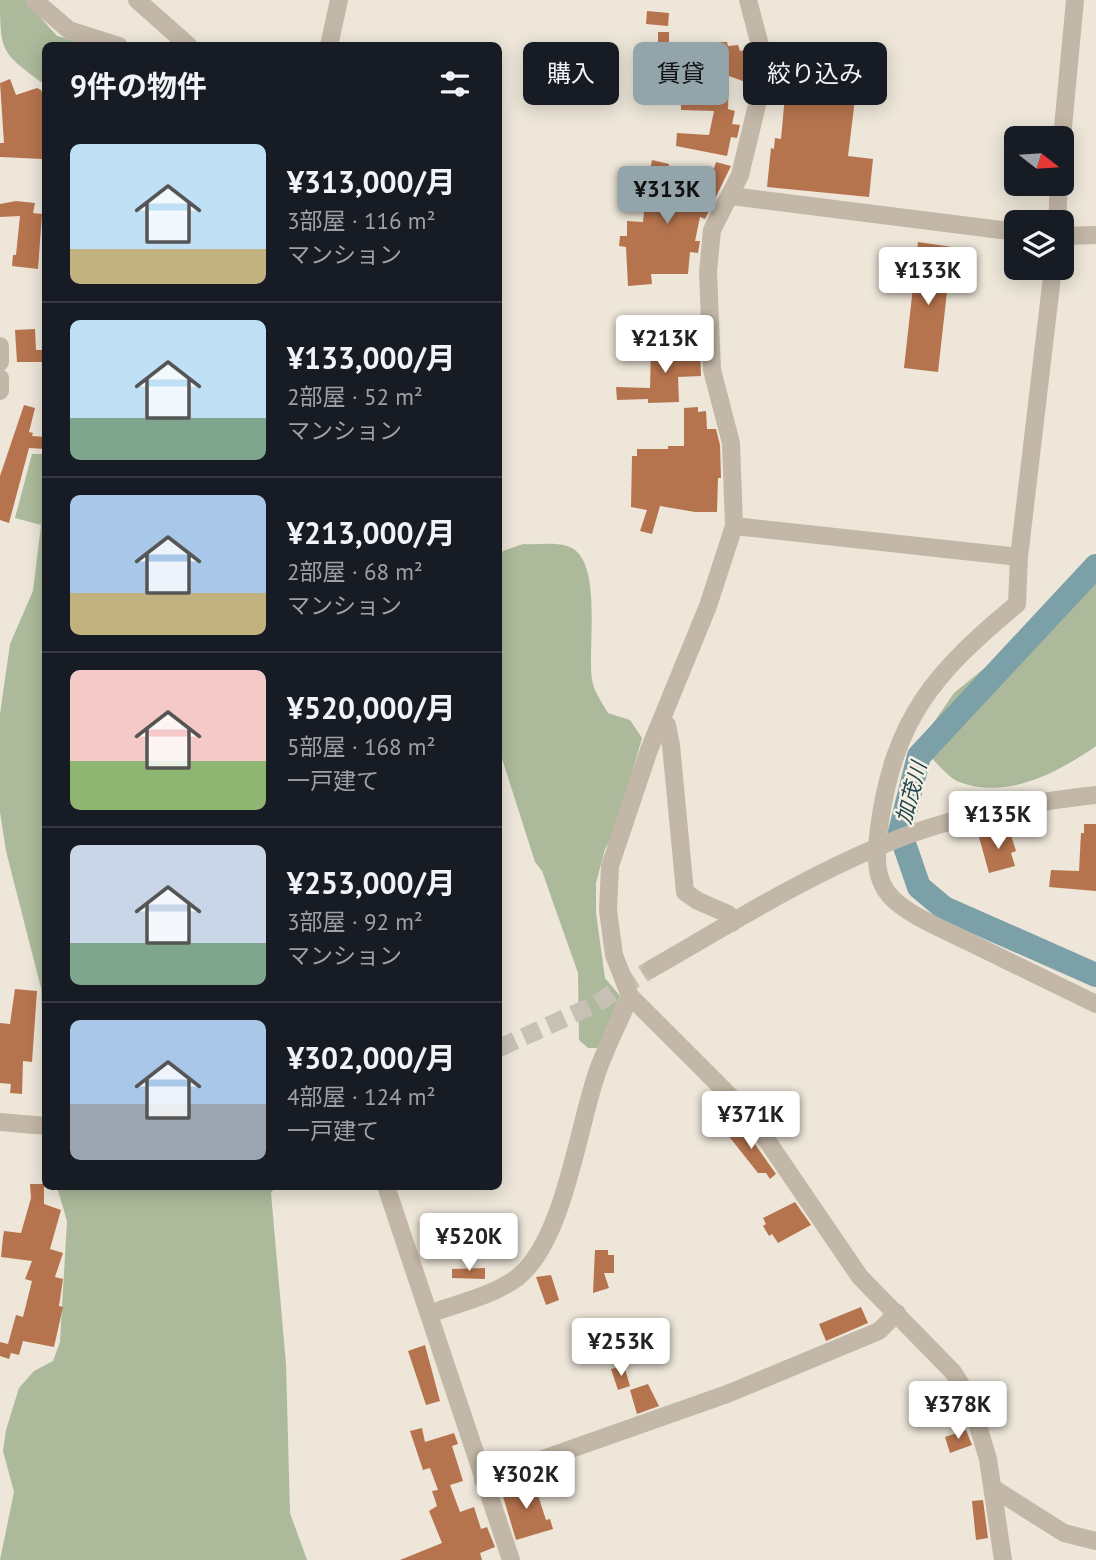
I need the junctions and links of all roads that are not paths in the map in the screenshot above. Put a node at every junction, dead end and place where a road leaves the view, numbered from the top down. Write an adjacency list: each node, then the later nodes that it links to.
1 (34, 0): 6 (street)
2 (137, 0): 7 (street)
3 (339, 0): 8 (street)
4 (748, 0): 10 (street)
5 (1075, 0): 9 (street)
6 (106, 42)
7 (184, 42)
8 (330, 42)
9 (1063, 126)
10 (732, 196): 11 (street); 19 (street)
11 (1004, 230)
12 (1096, 235): 13 (street)
13 (1074, 236)
14 (1052, 280): 20 (street)
15 (0, 346): 16 (street)
16 (0, 362)
17 (0, 378): 18 (street)
18 (0, 391)
19 (734, 526): 20 (street); 21 (street)
20 (1019, 557): 23 (street)
21 (663, 721): 24 (street); 26 (street)
22 (1096, 796): 23 (street)
23 (877, 847): 24 (street); 27 (street)
24 (732, 923): 25 (street)
25 (651, 969)
26 (630, 996): 31 (street); 32 (street)
27 (1096, 1004)
28 (0, 1122): 29 (street)
29 (42, 1126)
30 (387, 1190): 32 (street)
31 (897, 1313): 33 (street); 34 (street)
32 (429, 1314): 33 (street)
33 (483, 1480): 36 (street)
34 (993, 1488): 35 (street); 37 (street)
35 (1096, 1541)
36 (511, 1560)
37 (1003, 1560)

